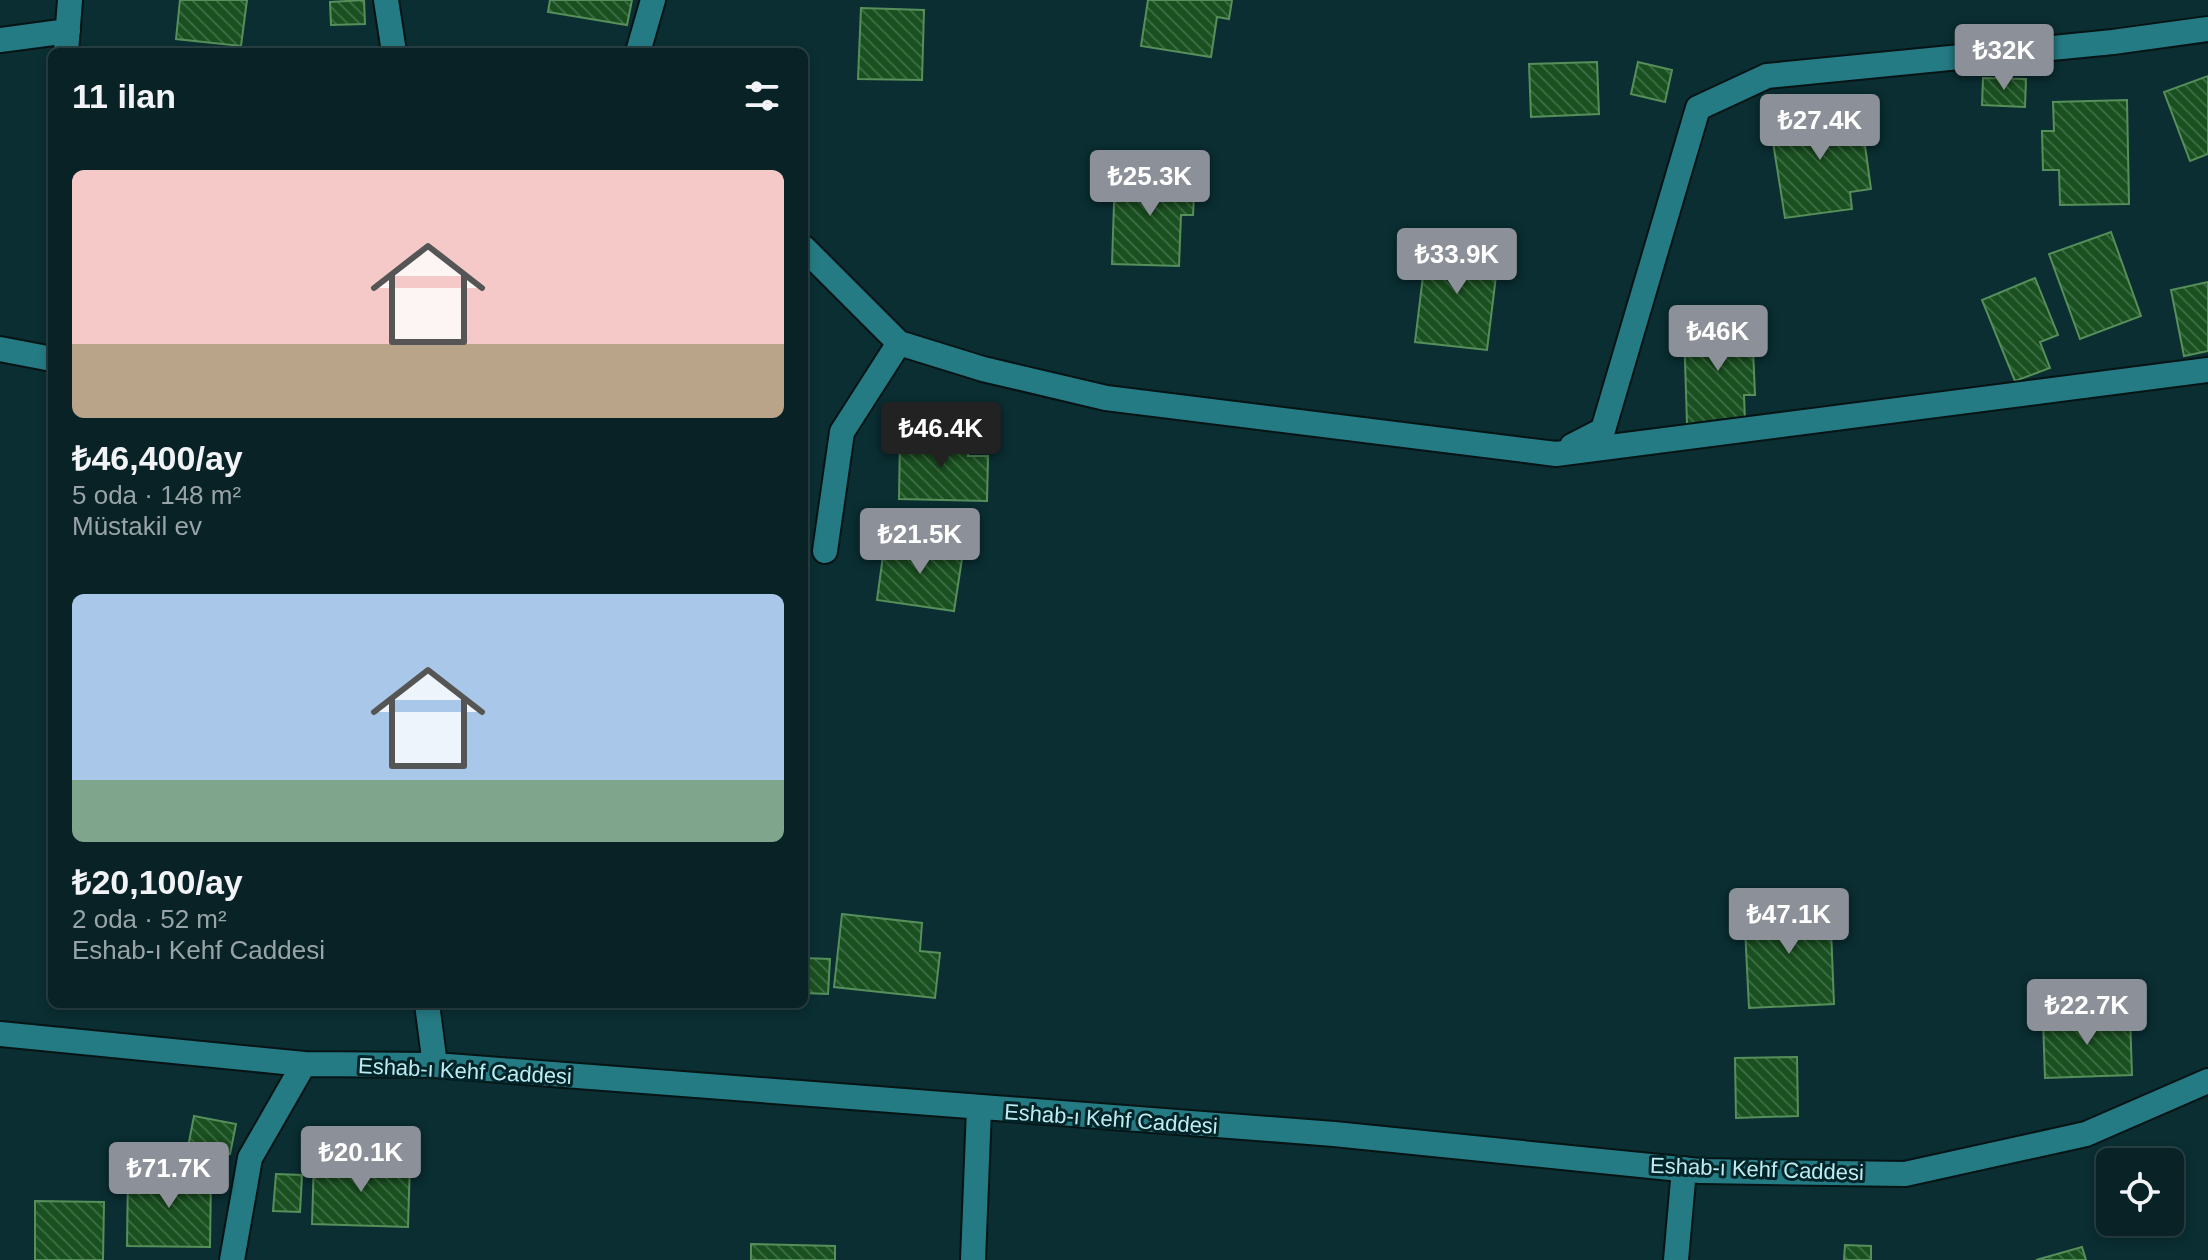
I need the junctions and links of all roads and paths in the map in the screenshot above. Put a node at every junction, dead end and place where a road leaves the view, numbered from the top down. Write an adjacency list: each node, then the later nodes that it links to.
1 (70, 0): 6 (street)
2 (386, 0): 7 (street)
3 (653, 0): 8 (street)
4 (2208, 29): 14 (street)
5 (0, 40): 6 (street)
6 (67, 41)
7 (393, 48)
8 (639, 48)
9 (808, 252): 10 (street)
10 (899, 343): 14 (street); 15 (street)
11 (0, 349): 12 (street)
12 (48, 358)
13 (2208, 370): 14 (street)
14 (1556, 454)
15 (825, 551)
16 (428, 1008): 19 (street)
17 (0, 1034): 18 (street, Eshab-ı Kehf Caddesi)
18 (304, 1064): 19 (street, Eshab-ı Kehf Caddesi); 23 (street)
19 (435, 1065): 21 (street, Eshab-ı Kehf Caddesi)
20 (2208, 1081): 22 (street, Eshab-ı Kehf Caddesi)
21 (979, 1109): 22 (street, Eshab-ı Kehf Caddesi); 24 (street)
22 (1684, 1169): 25 (street)
23 (232, 1260)
24 (973, 1260)
25 (1676, 1260)

